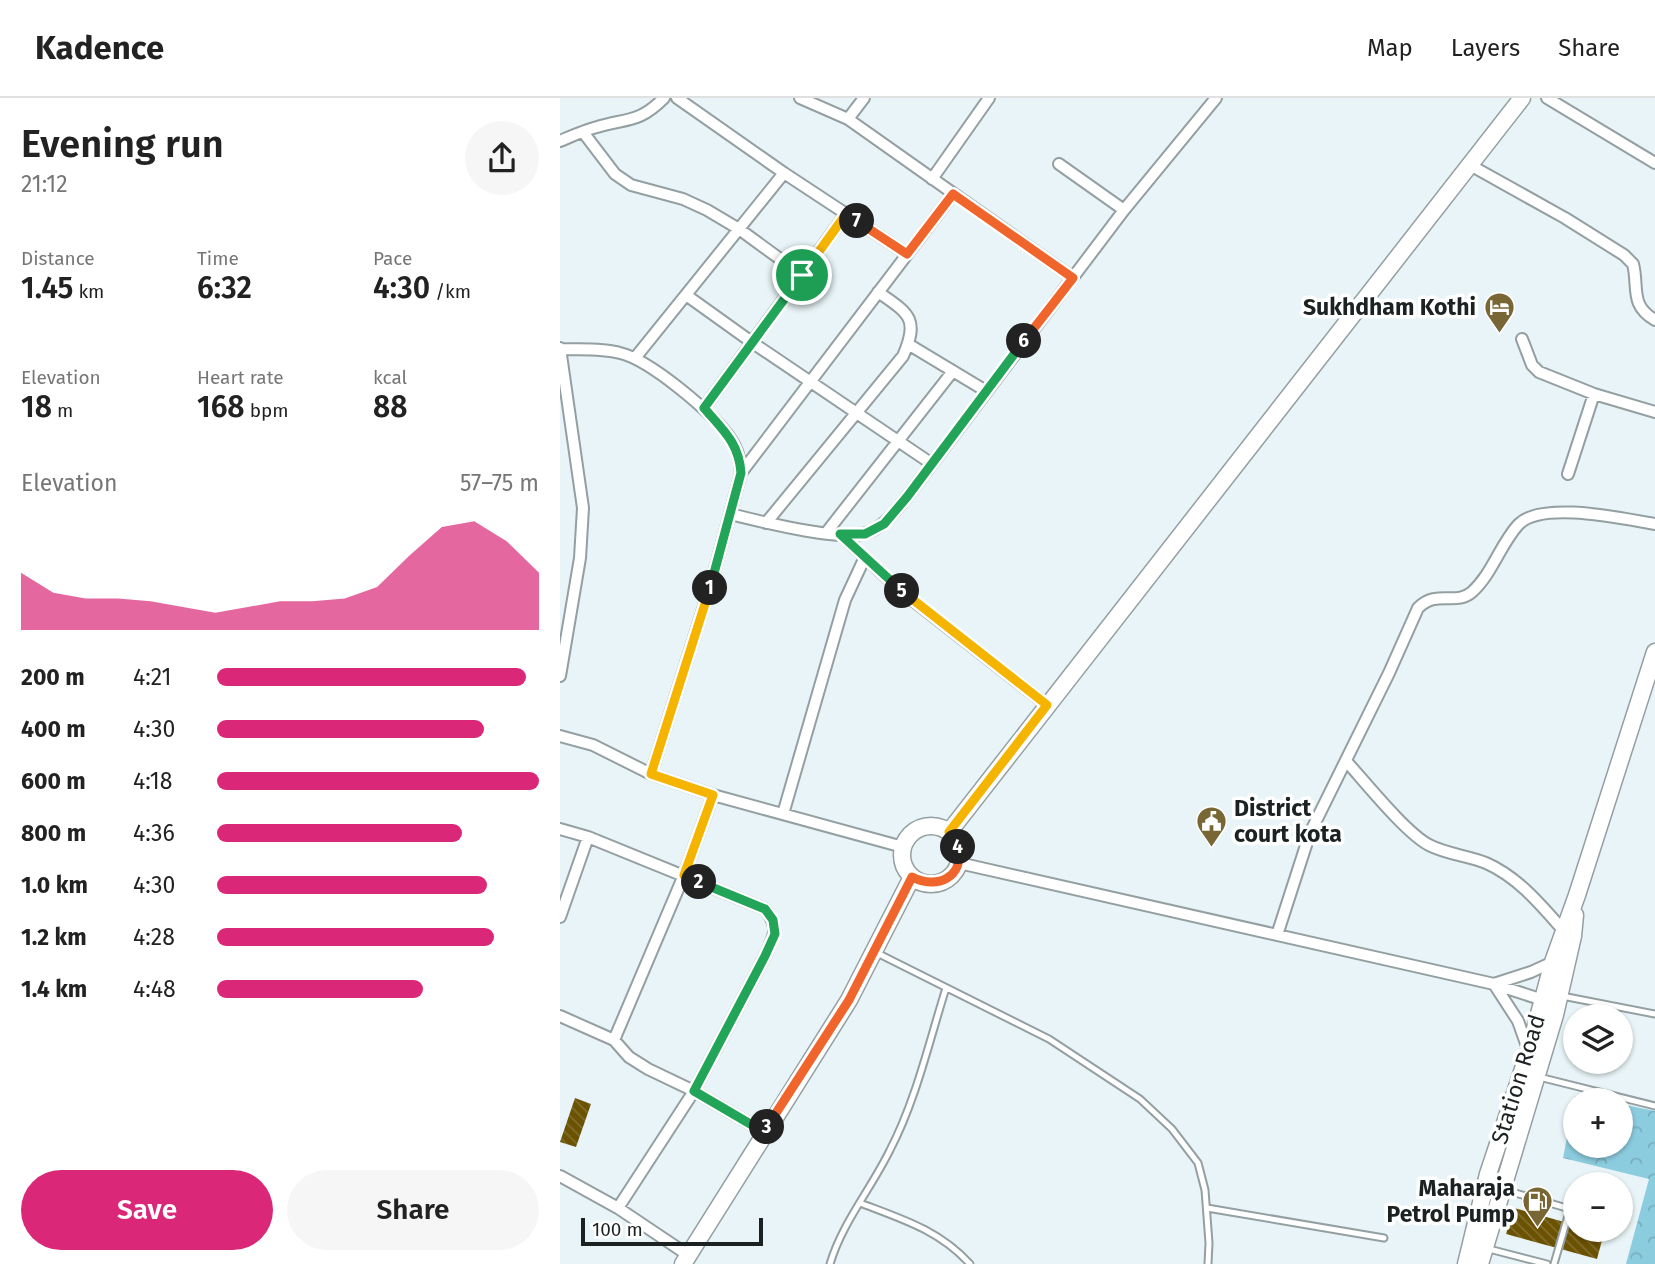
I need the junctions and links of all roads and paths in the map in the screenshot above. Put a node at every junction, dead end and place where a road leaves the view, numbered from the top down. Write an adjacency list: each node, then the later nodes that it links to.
1 (664, 98): 10 (street)
2 (677, 98): 15 (street)
3 (800, 98): 9 (street)
4 (864, 98): 9 (street)
5 (989, 98): 16 (street)
6 (1216, 98): 18 (street)
7 (1547, 98): 12 (street)
8 (1519, 99): 14 (street)
9 (848, 119): 16 (street)
10 (583, 132): 11 (street); 20 (street)
11 (560, 141)
12 (1655, 163)
13 (1059, 164): 18 (street)
14 (1470, 165): 26 (street); 52 (street)
15 (785, 173): 19 (street); 20 (street)
16 (932, 179): 17 (street)
17 (953, 194): 21 (street); 23 (street)
18 (1124, 210): 23 (street)
19 (846, 214): 21 (street); 22 (street)
20 (739, 229): 22 (street); 25 (street)
21 (907, 254): 24 (street)
22 (802, 275): 28 (street)
23 (1073, 278): 34 (street)
24 (878, 292): 29 (street); 33 (street)
25 (686, 295): 28 (street); 31 (street)
26 (1655, 320)
27 (1522, 340): 35 (street)
28 (753, 343): 33 (street); 36 (street)
29 (908, 344): 32 (street); 37 (street)
30 (560, 349): 31 (street); 39 (street)
31 (635, 358): 36 (street)
32 (953, 371): 34 (street); 40 (street)
33 (811, 381): 37 (street); 42 (street)
34 (985, 391): 41 (street)
35 (1594, 394): 38 (street); 43 (street)
36 (704, 408): 42 (street)
37 (856, 412): 40 (street); 45 (street)
38 (1655, 412)
39 (565, 414): 51 (street)
40 (899, 440): 41 (street); 47 (street)
41 (932, 464): 48 (street)
42 (741, 473): 44 (street)
43 (1568, 474)
44 (730, 514): 45 (street); 55 (street)
45 (765, 523): 47 (street)
46 (1655, 524): 54 (street)
47 (826, 533): 48 (street)
48 (840, 534): 49 (street)
49 (865, 557): 52 (street); 57 (street)
50 (1655, 652): 65 (street, Station Road)
51 (560, 676)
52 (1047, 705): 59 (street)
53 (560, 736): 55 (street)
54 (1346, 761): 67 (street); 68 (street)
55 (651, 774): 56 (street)
56 (713, 795): 57 (street); 63 (street)
57 (783, 814): 61 (street)
58 (560, 829): 60 (street)
59 (949, 832): 61 (street); 62 (street)
60 (588, 838): 63 (street); 66 (street)
61 (903, 846): 64 (street)
62 (959, 863): 64 (street); 68 (street)
63 (684, 875): 76 (street); 79 (street)
64 (912, 877): 69 (street)
65 (1577, 895): 67 (street, Station Road); 73 (street, Station Road)
66 (560, 917)
67 (1563, 930): 70 (street, Station Road)
68 (1277, 935): 71 (street)
69 (875, 952): 72 (lane); 81 (street)
70 (1553, 962): 71 (street); 73 (street, Station Road)
71 (1494, 984): 73 (street); 77 (street)
72 (946, 988): 84 (lane); 86 (lane)
73 (1553, 1000): 74 (lane); 77 (street, Station Road); 78 (street, Station Road)
74 (1655, 1014)
75 (560, 1016): 76 (street)
76 (614, 1040): 79 (street)
77 (1529, 1051): 93 (street, Station Road)
78 (1536, 1076): 80 (lane); 83 (street, Station Road)
79 (694, 1091): 81 (street); 85 (street)
80 (1655, 1106)
81 (764, 1132): 89 (street)
82 (560, 1177): 85 (street)
83 (1502, 1189): 88 (street, Station Road); 96 (lane)
84 (860, 1203): 90 (lane); 91 (lane)
85 (618, 1208): 89 (street)
86 (1207, 1208): 87 (lane); 92 (lane)
87 (1384, 1238)
88 (1485, 1248): 94 (street, Station Road); 95 (lane)
89 (686, 1259)
90 (830, 1264)
91 (970, 1264)
92 (1208, 1264)
93 (1466, 1264)
94 (1480, 1264)
95 (1547, 1264)
96 (1554, 1264)

